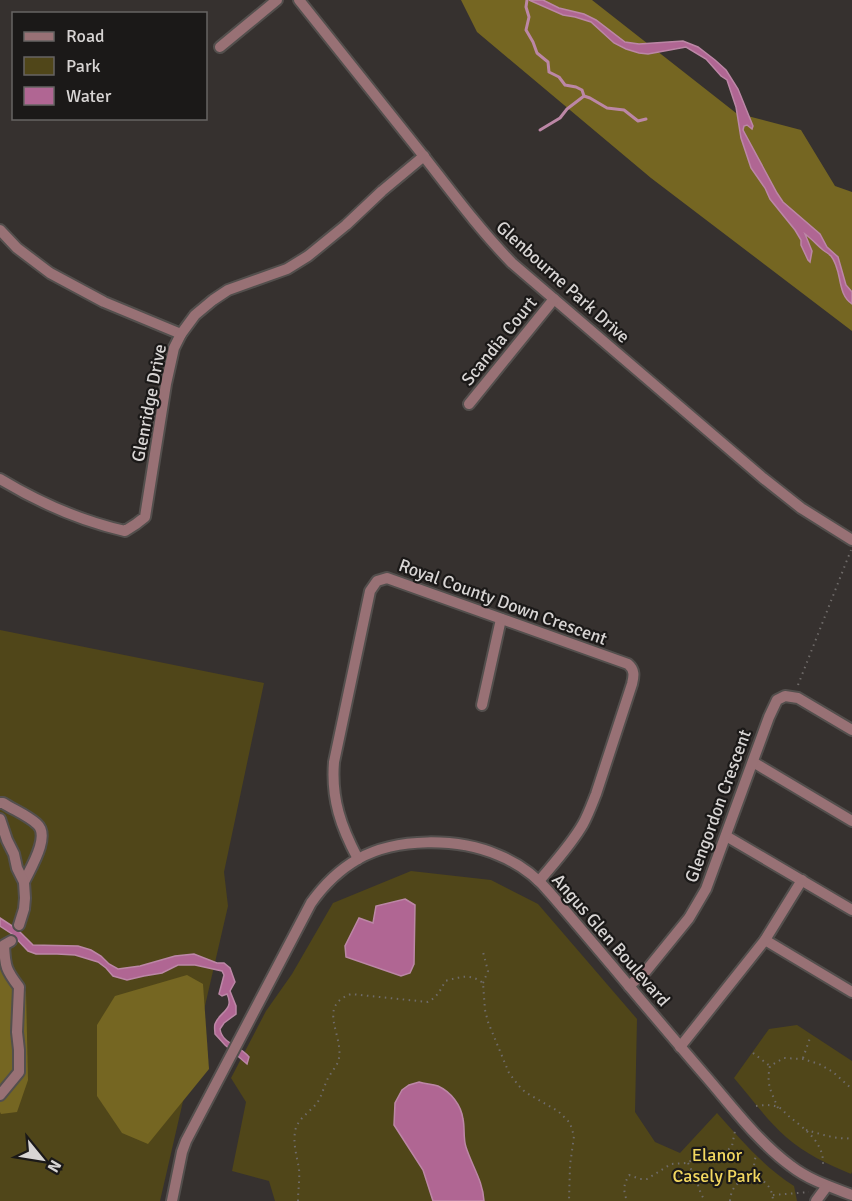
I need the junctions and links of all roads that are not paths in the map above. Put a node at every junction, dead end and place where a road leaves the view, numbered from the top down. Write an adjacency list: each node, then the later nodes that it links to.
1 (276, 0): 3 (street)
2 (300, 0): 4 (street, Glenbourne Park Drive)
3 (220, 47)
4 (424, 156): 6 (street, Glenbourne Park Drive); 7 (street, Glenridge Drive)
5 (0, 230): 7 (street)
6 (554, 299): 8 (street, Scandia Court); 10 (street, Glenbourne Park Drive)
7 (181, 334): 9 (street, Glenridge Drive)
8 (469, 404)
9 (0, 479)
10 (851, 545)
11 (501, 619): 12 (street); 19 (street, Royal County Down Crescent); 21 (street, Royal County Down Crescent)
12 (482, 705)
13 (852, 730): 14 (street, Glengordon Crescent)
14 (753, 762): 17 (street); 18 (street, Glengordon Crescent)
15 (0, 803): 22 (street)
16 (0, 819): 22 (street)
17 (852, 820)
18 (726, 836): 20 (street); 27 (street, Glengordon Crescent)
19 (358, 859): 21 (street, Angus Glen Boulevard); 34 (street, Angus Glen Boulevard)
20 (802, 880): 23 (street); 25 (street)
21 (539, 881): 27 (street, Angus Glen Boulevard)
22 (24, 882): 24 (street)
23 (852, 910)
24 (19, 925)
25 (765, 940): 28 (street); 29 (street)
26 (11, 941): 30 (street)
27 (630, 986): 29 (street, Angus Glen Boulevard)
28 (852, 992)
29 (680, 1047): 31 (street, Angus Glen Boulevard)
30 (0, 1095)
31 (827, 1186): 32 (street, Angus Glen Boulevard); 33 (street)
32 (852, 1196)
33 (813, 1197)
34 (172, 1201)

